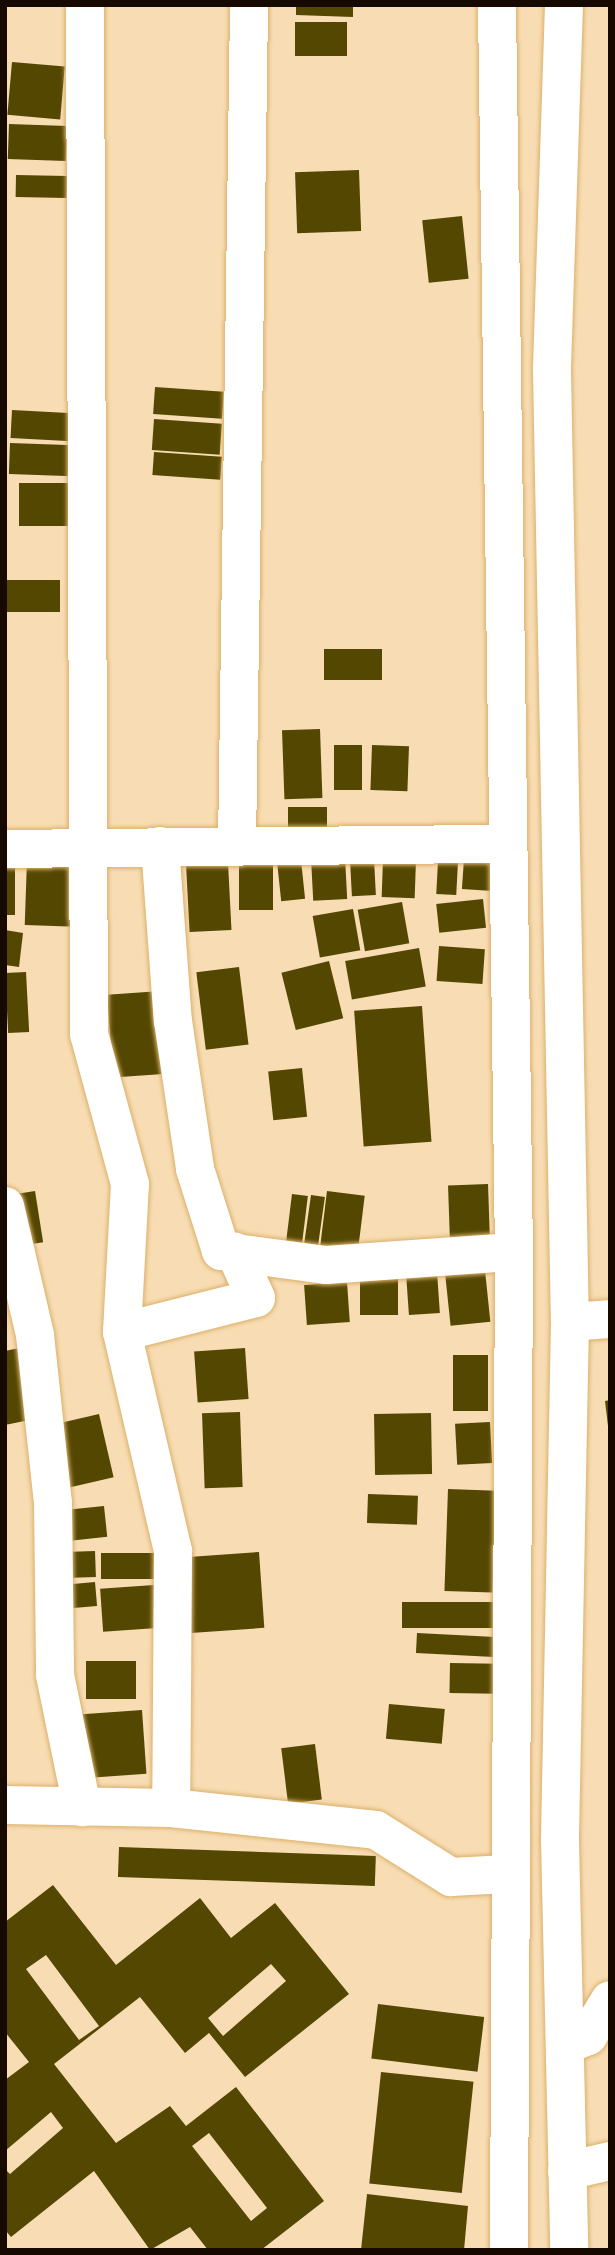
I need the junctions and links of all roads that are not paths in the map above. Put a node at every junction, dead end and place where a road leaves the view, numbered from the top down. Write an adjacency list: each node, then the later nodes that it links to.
1 (85, 5): 9 (street)
2 (249, 5): 7 (street)
3 (497, 5): 5 (street)
4 (564, 5): 14 (street)
5 (504, 844): 7 (street); 12 (street)
6 (160, 846): 7 (street); 9 (street); 11 (street)
7 (237, 846)
8 (5, 849): 9 (street)
9 (87, 849): 15 (street)
10 (5, 1206): 17 (street)
11 (235, 1252): 12 (street); 15 (street)
12 (514, 1252): 19 (street)
13 (610, 1319): 14 (street)
14 (570, 1322): 21 (street)
15 (122, 1332): 18 (street)
16 (5, 1805): 17 (street)
17 (82, 1807): 18 (street)
18 (171, 1808): 19 (street)
19 (506, 1874): 24 (street)
20 (610, 2000): 21 (street)
21 (588, 2038): 23 (street)
22 (610, 2161): 23 (street)
23 (567, 2171): 25 (street)
24 (509, 2250)
25 (569, 2250)

